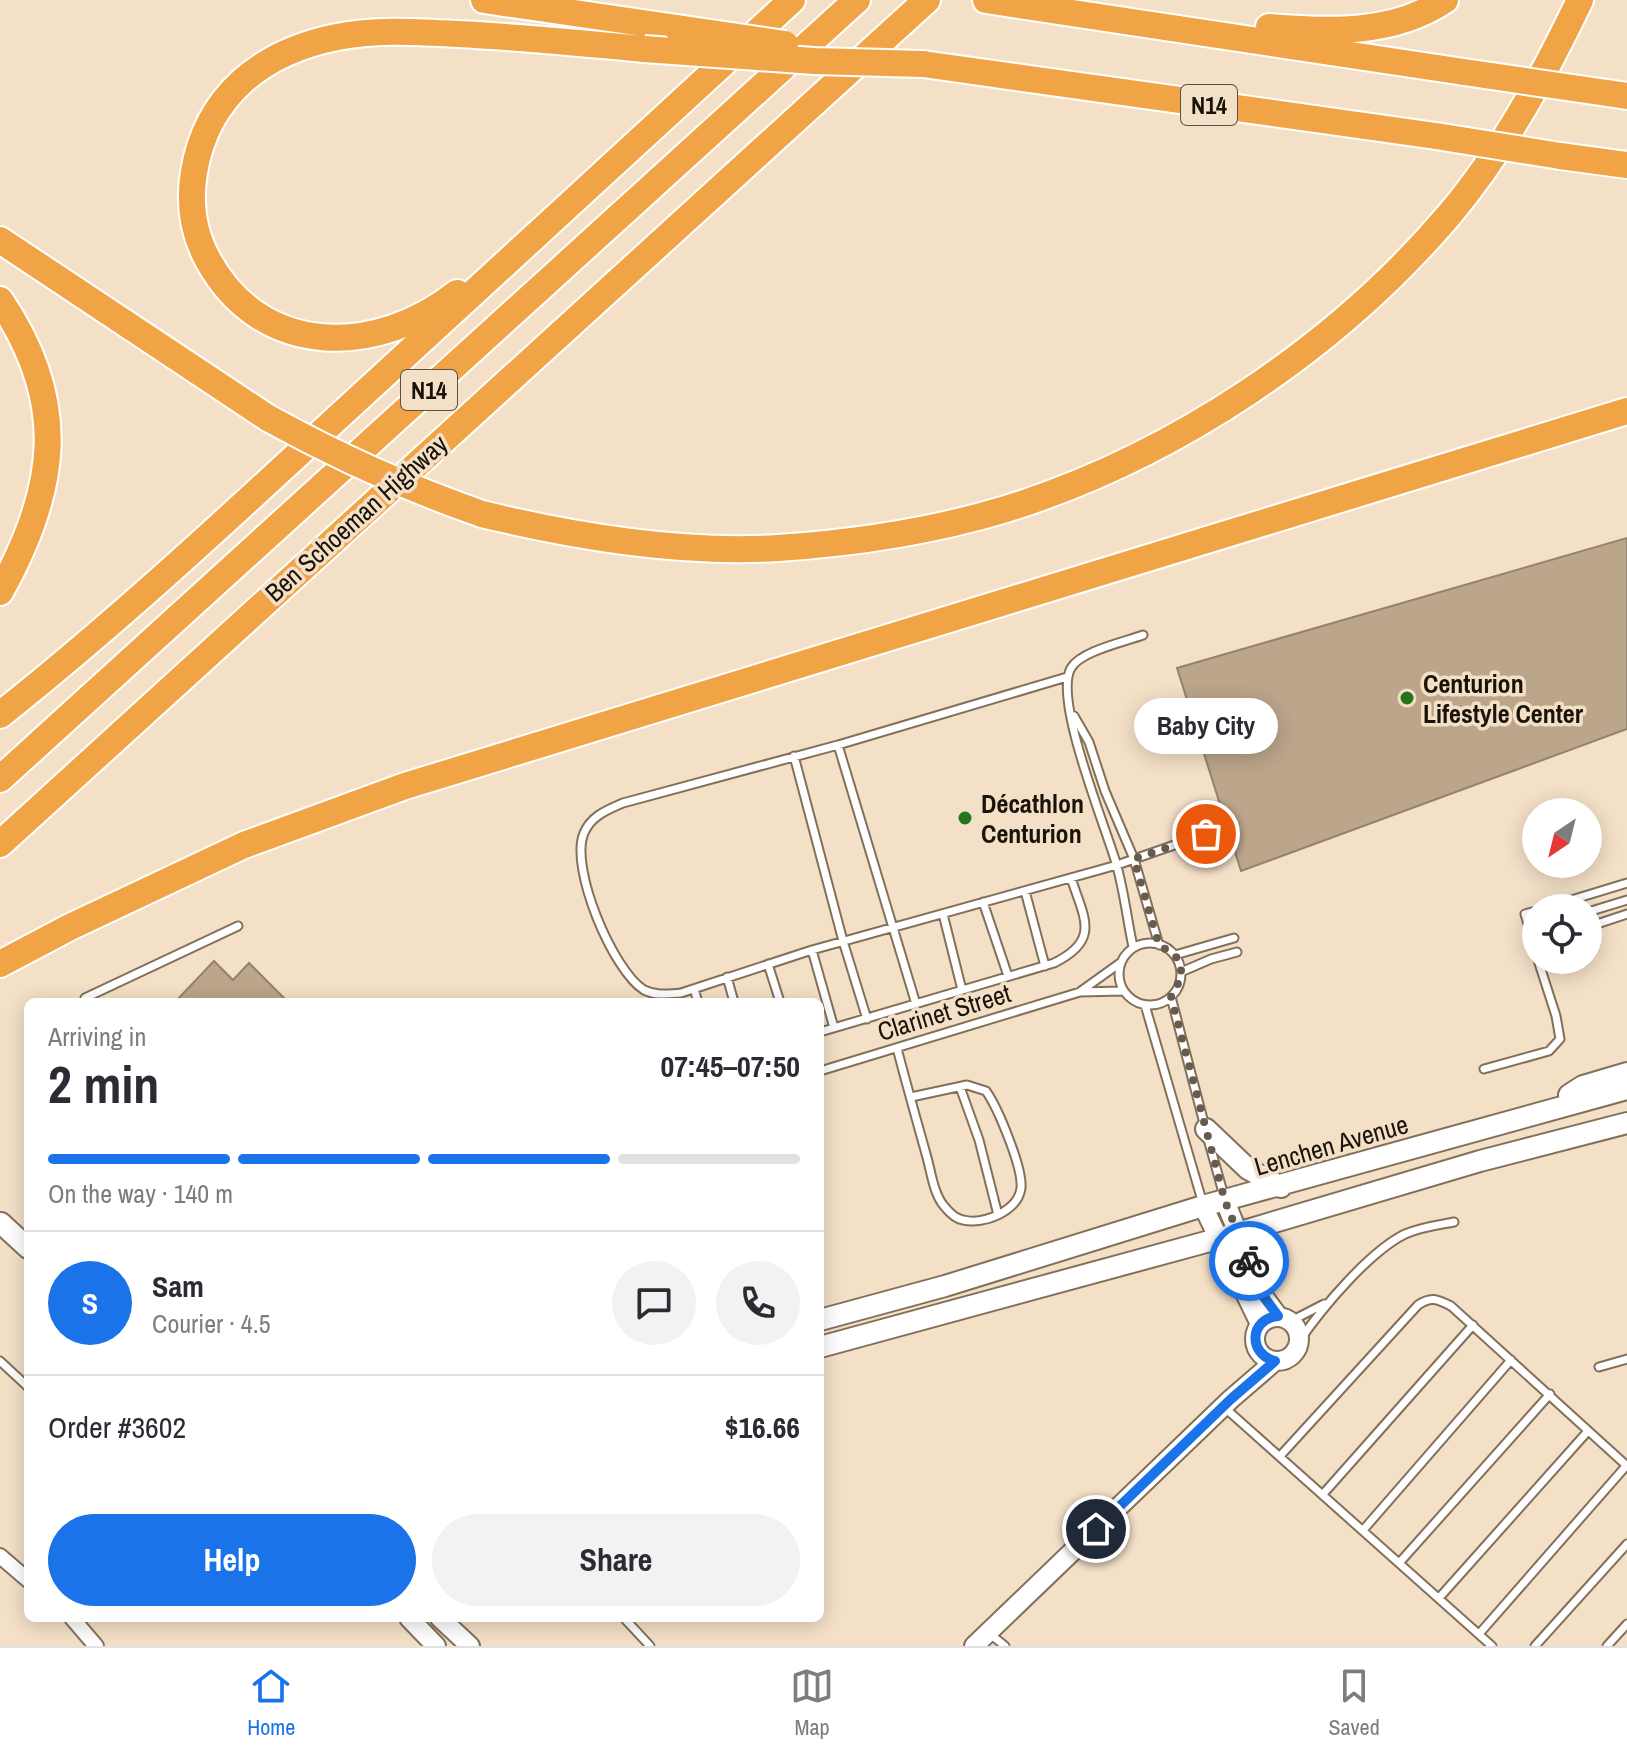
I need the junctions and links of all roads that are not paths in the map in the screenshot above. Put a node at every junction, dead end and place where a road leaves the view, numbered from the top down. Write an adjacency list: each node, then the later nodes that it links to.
1 (484, 0): 10 (highway, N14, bridge)
2 (792, 0): 14 (highway)
3 (857, 0): 25 (highway, Ben Schoeman Highway / N14)
4 (927, 0): 11 (highway, Ben Schoeman Highway / N14)
5 (945, 0): 11 (highway)
6 (986, 0): 9 (highway)
7 (1445, 0): 9 (highway)
8 (1580, 0): 15 (highway, bridge)
9 (1094, 15): 12 (highway, bridge)
10 (923, 64): 13 (highway, N14, bridge); 14 (highway, bridge)
11 (825, 94): 27 (highway, Ben Schoeman Highway / N14)
12 (1617, 95)
13 (1627, 165)
14 (562, 208): 22 (highway)
15 (0, 240)
16 (0, 300): 18 (highway)
17 (1627, 411): 50 (highway)
18 (0, 592)
19 (1143, 635): 20 (lane)
20 (1067, 677): 21 (lane); 23 (lane)
21 (1069, 707): 28 (lane); 29 (lane)
22 (0, 715)
23 (838, 745): 24 (lane); 41 (lane)
24 (794, 756): 43 (lane); 61 (lane)
25 (0, 779)
26 (1206, 834): 28 (lane)
27 (0, 844)
28 (1134, 859): 29 (lane); 44 (lane)
29 (1117, 865): 30 (lane); 45 (lane)
30 (1071, 878): 32 (lane); 52 (lane)
31 (1627, 883): 33 (lane)
32 (1025, 891): 35 (lane); 52 (lane)
33 (1591, 894)
34 (1627, 900): 36 (lane)
35 (983, 902): 37 (lane); 55 (lane)
36 (1602, 908)
37 (943, 914): 41 (lane); 58 (lane)
38 (1627, 914): 39 (lane)
39 (1602, 922)
40 (238, 926): 63 (lane)
41 (894, 928): 43 (lane); 68 (lane)
42 (1234, 938): 48 (lane)
43 (843, 941): 46 (lane); 70 (lane)
44 (1159, 945): 45 (lane); 48 (lane)
45 (1133, 947): 49 (lane)
46 (812, 950): 51 (lane); 71 (lane)
47 (1237, 952): 53 (lane)
48 (1175, 955): 53 (lane)
49 (1120, 963): 59 (lane); 60 (lane, Clarinet Street)
50 (0, 964)
51 (768, 964): 56 (lane); 67 (lane)
52 (1045, 966): 55 (lane)
53 (1181, 972): 62 (lane)
54 (1542, 974): 74 (lane)
55 (1008, 976): 58 (lane)
56 (727, 977): 57 (lane); 66 (lane)
57 (694, 989): 61 (lane); 65 (lane)
58 (962, 990): 68 (lane)
59 (1123, 991): 60 (lane, Clarinet Street); 69 (lane)
60 (1080, 992): 73 (lane, Clarinet Street)
61 (681, 993): 64 (lane)
62 (1171, 997): 69 (lane); 82 (lane)
63 (85, 998)
64 (683, 998)
65 (697, 998)
66 (733, 998)
67 (779, 998)
68 (916, 1004): 70 (lane)
69 (1145, 1005): 85 (lane)
70 (867, 1019): 71 (lane)
71 (834, 1028): 72 (lane)
72 (824, 1031)
73 (897, 1048): 75 (lane, Clarinet Street); 79 (lane)
74 (1484, 1069)
75 (824, 1070)
76 (1627, 1073): 80 (main road)
77 (960, 1087): 79 (lane); 86 (lane); 86 (lane)
78 (1627, 1089): 80 (main road, Lenchen Avenue)
79 (911, 1097): 86 (lane)
80 (1546, 1110): 83 (main road, Lenchen Avenue)
81 (1627, 1123): 89 (main road)
82 (1206, 1129): 83 (main road); 84 (lane)
83 (1281, 1187): 84 (main road, Lenchen Avenue)
84 (1225, 1201): 85 (main road, Lenchen Avenue); 89 (street)
85 (1203, 1206): 91 (street); 94 (main road, Lenchen Avenue)
86 (998, 1215)
87 (1454, 1222): 93 (lane)
88 (1, 1223): 90 (main road); 92 (main road)
89 (1237, 1233): 91 (main road); 95 (street)
90 (24, 1239)
91 (1217, 1239): 96 (street); 99 (main road)
92 (24, 1244)
93 (1326, 1303): 95 (lane); 98 (lane)
94 (824, 1319)
95 (1285, 1319): 96 (street); 98 (street)
96 (1260, 1324): 100 (street)
97 (1473, 1325): 102 (lane); 110 (lane); 112 (lane)
98 (1300, 1340): 104 (street)
99 (824, 1346)
100 (1257, 1349): 104 (street); 108 (street)
101 (1627, 1359): 105 (lane)
102 (1511, 1360): 107 (lane); 113 (lane)
103 (0, 1361): 106 (lane)
104 (1275, 1361): 108 (street)
105 (1599, 1367)
106 (24, 1383)
107 (1550, 1394): 109 (lane); 116 (lane)
108 (1228, 1402): 110 (lane); 124 (street)
109 (1588, 1431): 111 (lane); 118 (lane)
110 (1281, 1455): 112 (lane)
111 (1626, 1466): 125 (lane)
112 (1324, 1493): 113 (lane)
113 (1364, 1529): 116 (lane)
114 (1627, 1544): 133 (lane)
115 (0, 1556): 117 (street)
116 (1400, 1562): 118 (lane)
117 (24, 1577)
118 (1439, 1598): 125 (lane)
119 (78, 1622): 126 (street)
120 (413, 1622): 127 (street)
121 (444, 1622): 128 (street)
122 (628, 1622): 129 (lane)
123 (1627, 1624): 134 (lane)
124 (989, 1632): 130 (street); 131 (lane)
125 (1479, 1634): 132 (lane)
126 (96, 1646)
127 (436, 1646)
128 (470, 1646)
129 (650, 1646)
130 (974, 1646)
131 (1005, 1646)
132 (1492, 1646)
133 (1535, 1646)
134 (1607, 1646)

